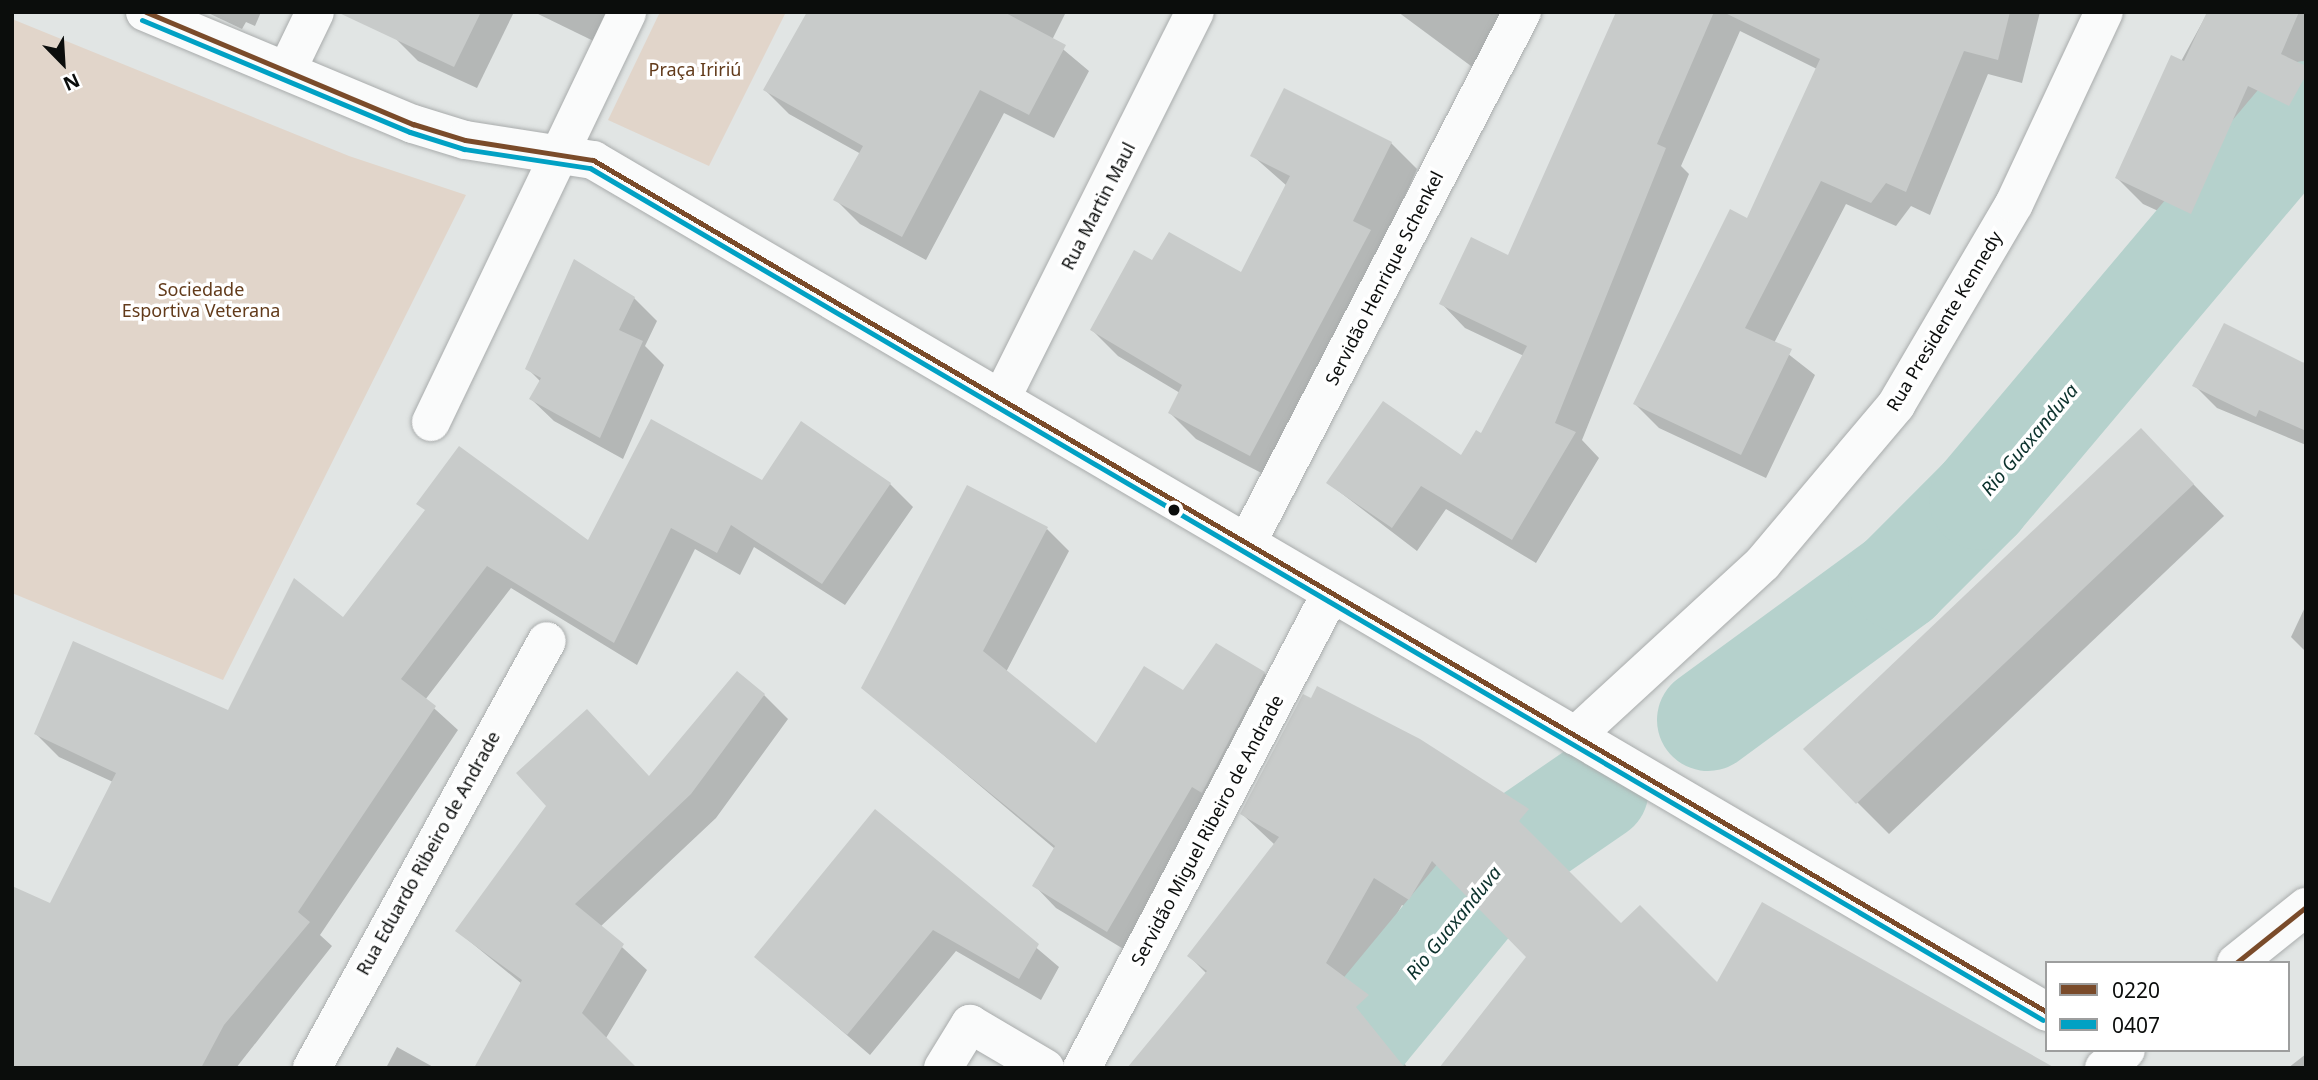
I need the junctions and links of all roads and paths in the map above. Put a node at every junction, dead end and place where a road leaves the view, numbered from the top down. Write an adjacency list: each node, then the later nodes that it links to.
1 (145, 12): 7 (street)
2 (315, 12): 7 (street)
3 (627, 12): 8 (street)
4 (1195, 12): 9 (street, Rua Martin Maul)
5 (1522, 12): 11 (street, Servidão Henrique Schenkel)
6 (2104, 12): 14 (street, Rua Presidente Kennedy)
7 (288, 70): 8 (street)
8 (560, 152): 9 (street); 10 (street)
9 (1001, 400): 11 (street)
10 (431, 422)
11 (1247, 543): 12 (street)
12 (1331, 593): 14 (street); 21 (street, Servidão Miguel Ribeiro de Andrade)
13 (547, 641): 18 (street, Rua Eduardo Ribeiro de Andrade)
14 (1575, 736): 17 (street)
15 (2306, 907): 16 (street)
16 (2238, 961)
17 (2045, 1011)
18 (312, 1068)
19 (943, 1068): 20 (street)
20 (1045, 1068)
21 (1082, 1068)

